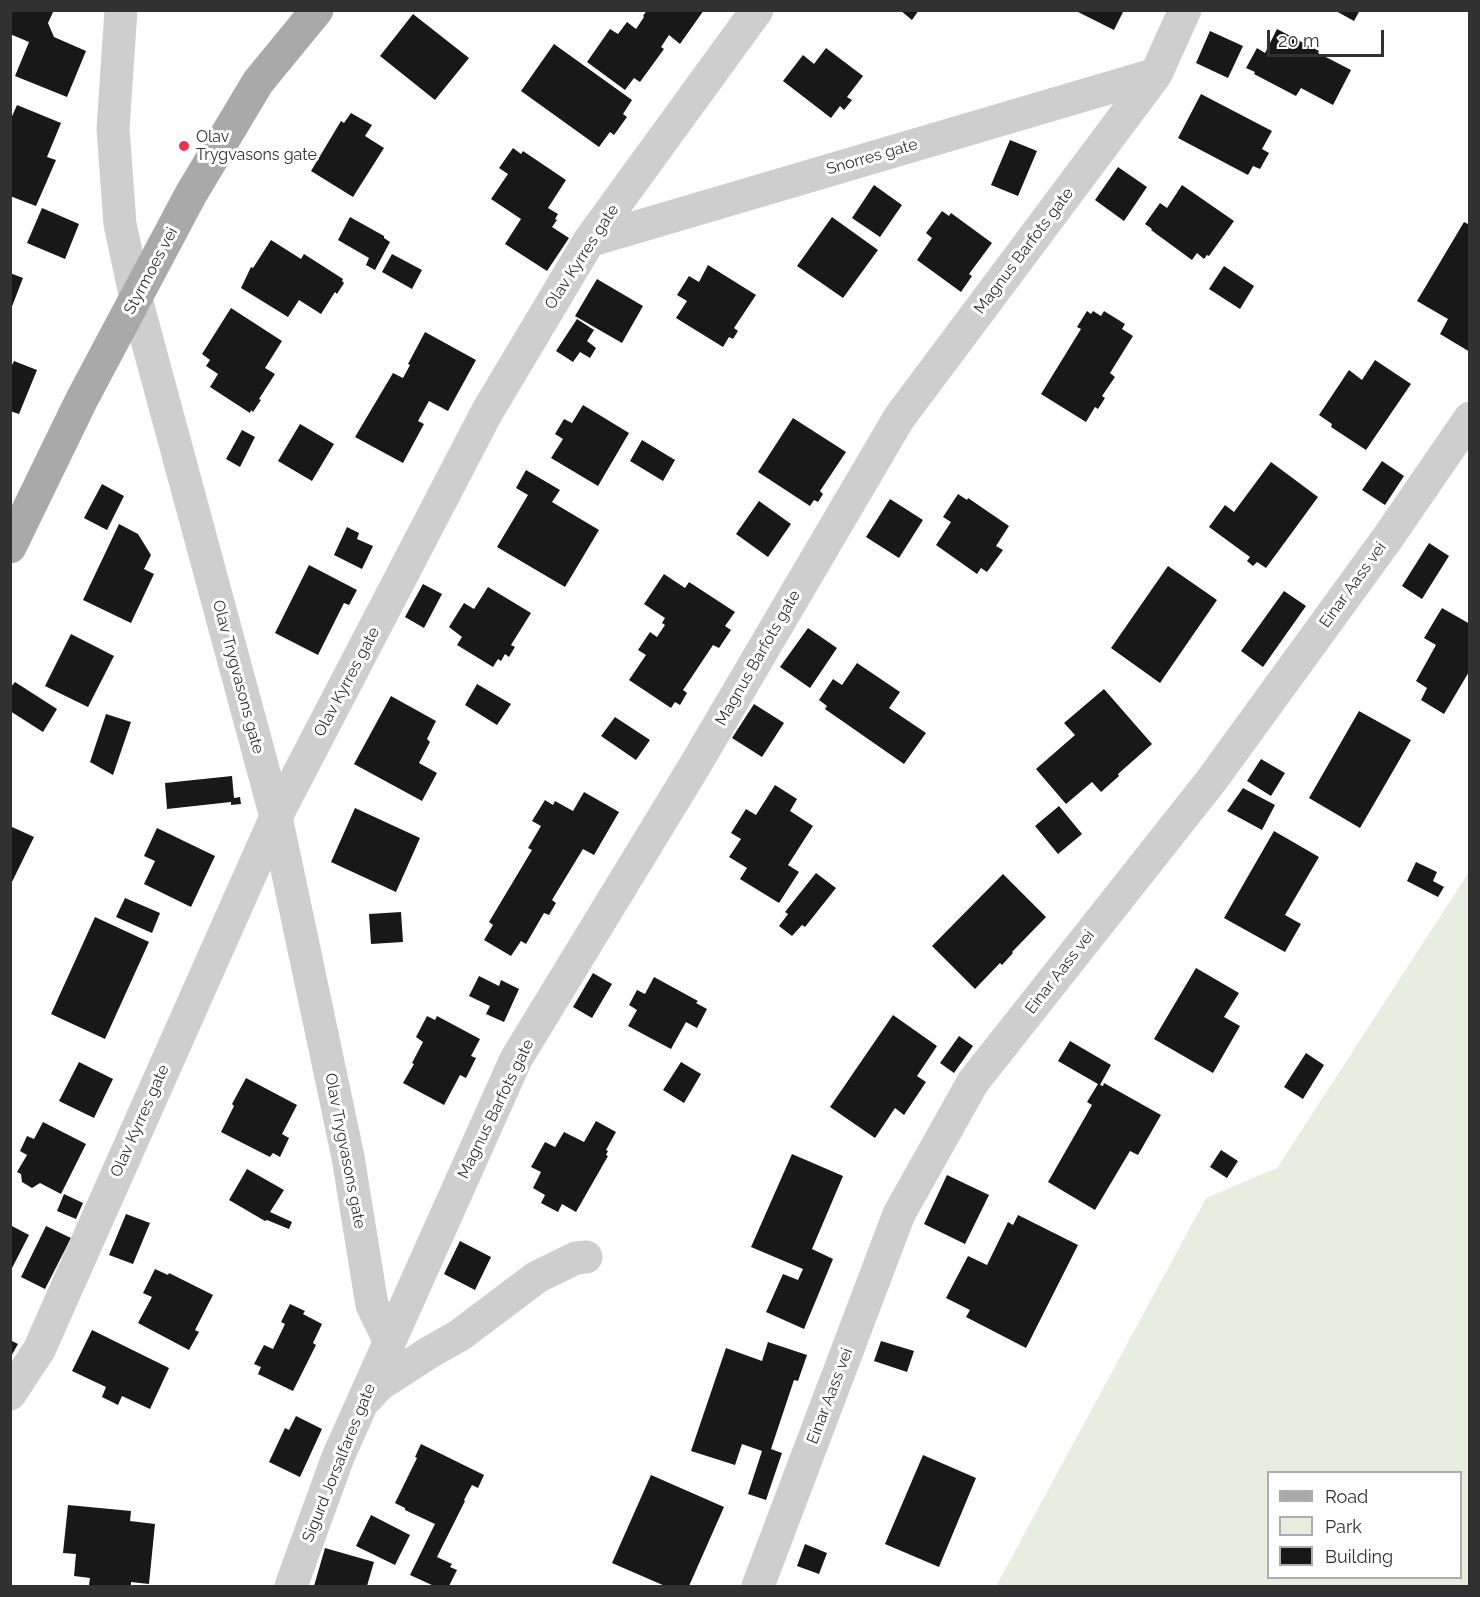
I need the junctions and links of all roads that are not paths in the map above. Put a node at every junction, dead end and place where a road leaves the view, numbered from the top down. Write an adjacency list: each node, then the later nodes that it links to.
1 (121, 10): 7 (street, Olav Trygvasons gate)
2 (317, 10): 7 (main road, Styrmoes vei)
3 (757, 10): 6 (street, Olav Kyrres gate)
4 (1185, 10): 5 (street, Magnus Barfots gate)
5 (1156, 74): 6 (street, Snorres gate); 12 (street, Magnus Barfots gate)
6 (589, 241): 10 (street, Olav Kyrres gate)
7 (136, 299): 9 (main road, Styrmoes vei); 10 (street, Olav Trygvasons gate)
8 (1470, 417): 16 (street, Einar Aass vei)
9 (10, 547)
10 (276, 817): 12 (street, Olav Trygvasons gate); 13 (street, Olav Kyrres gate)
11 (586, 1257): 14 (street)
12 (389, 1341): 14 (street, Sigurd Jorsalfares gate)
13 (10, 1394)
14 (364, 1401): 15 (street, Sigurd Jorsalfares gate)
15 (291, 1587)
16 (758, 1587)

